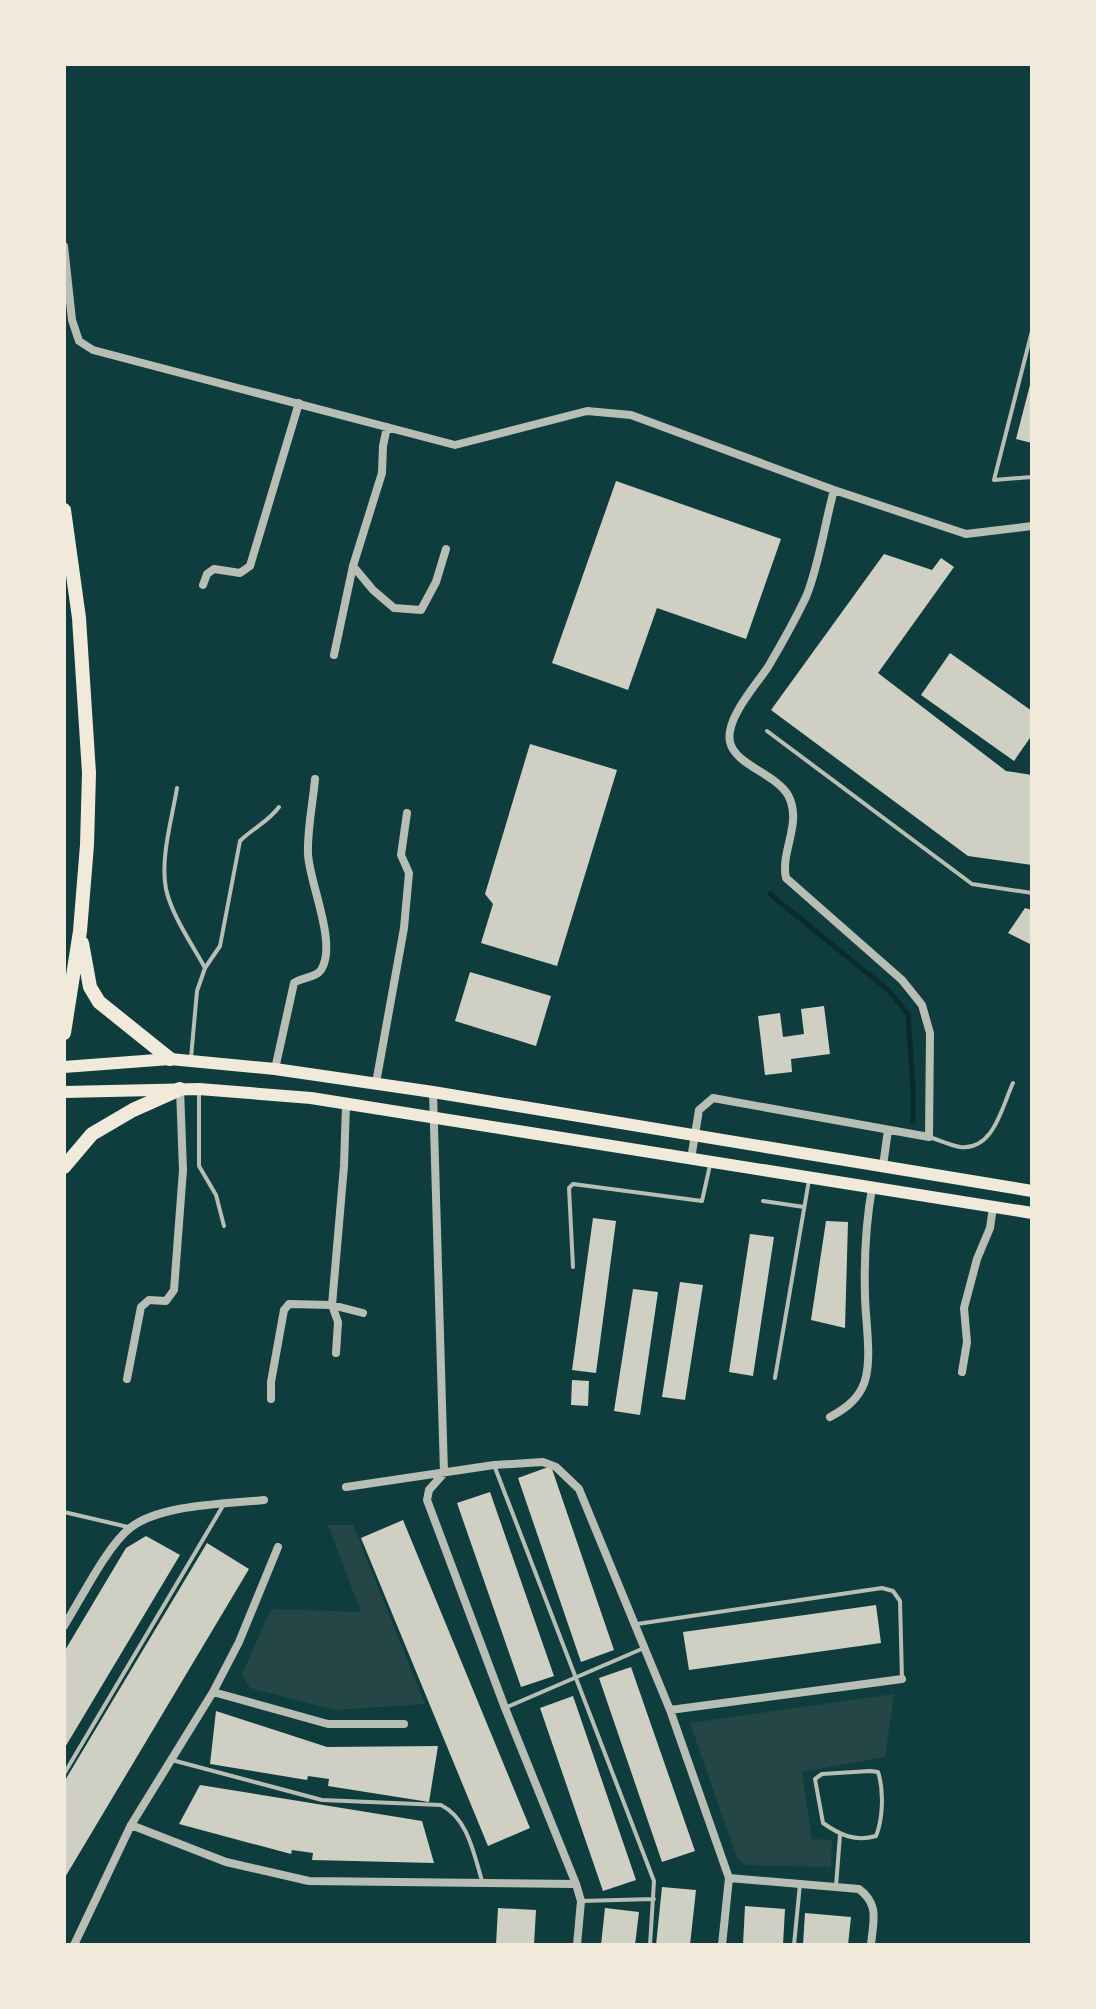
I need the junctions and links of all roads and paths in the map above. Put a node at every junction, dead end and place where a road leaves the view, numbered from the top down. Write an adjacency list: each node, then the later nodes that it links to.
1 (64, 246): 3 (street)
2 (1032, 331): 5 (lane)
3 (299, 403): 4 (street); 11 (street)
4 (387, 427): 6 (street); 10 (street)
5 (1032, 477)
6 (834, 490): 8 (street); 36 (street)
7 (64, 510): 19 (highway)
8 (1032, 526)
9 (446, 549): 10 (street)
10 (353, 566): 12 (street)
11 (203, 585)
12 (334, 655)
13 (767, 731): 18 (lane)
14 (315, 779): 25 (street)
15 (177, 788): 20 (lane)
16 (279, 807): 20 (lane)
17 (407, 813): 26 (street)
18 (1032, 893)
19 (80, 931): 21 (highway); 22 (highway)
20 (205, 968): 23 (lane)
21 (64, 1033)
22 (170, 1059): 23 (main road); 24 (main road)
23 (191, 1060): 25 (main road)
24 (64, 1067)
25 (275, 1069): 26 (main road)
26 (376, 1083): 31 (main road)
27 (1013, 1083): 36 (lane)
28 (180, 1089): 29 (main road); 30 (main road); 40 (highway); 55 (street)
29 (199, 1089): 32 (main road); 48 (lane)
30 (64, 1092)
31 (433, 1092): 33 (street); 35 (main road)
32 (346, 1104): 33 (main road); 50 (street)
33 (433, 1118): 37 (main road); 59 (street)
34 (888, 1130): 35 (street); 36 (street); 39 (street)
35 (695, 1135): 37 (street); 39 (main road)
36 (929, 1137)
37 (691, 1159): 38 (main road)
38 (711, 1162): 41 (main road); 49 (lane)
39 (883, 1166): 43 (main road)
40 (64, 1167)
41 (810, 1178): 42 (main road); 46 (lane)
42 (872, 1188): 45 (main road); 57 (street)
43 (1032, 1191)
44 (763, 1201): 46 (lane)
45 (993, 1207): 47 (main road); 53 (street)
46 (805, 1208): 54 (lane)
47 (1032, 1213)
48 (224, 1226)
49 (573, 1267)
50 (332, 1305): 51 (street); 52 (street); 56 (street)
51 (363, 1313)
52 (336, 1353)
53 (962, 1372)
54 (775, 1378)
55 (127, 1379)
56 (271, 1399)
57 (830, 1417)
58 (494, 1465): 59 (street); 66 (street); 69 (lane)
59 (444, 1473): 60 (street); 72 (street)
60 (346, 1487)
61 (264, 1500): 62 (street)
62 (224, 1504): 64 (street); 76 (lane)
63 (64, 1512): 64 (lane)
64 (130, 1528): 67 (street)
65 (278, 1547): 71 (street)
66 (634, 1625): 68 (street); 70 (lane)
67 (64, 1626)
68 (644, 1648): 69 (lane); 73 (street)
69 (574, 1678): 72 (lane); 84 (lane)
70 (902, 1679): 73 (street)
71 (213, 1692): 74 (street); 75 (street)
72 (505, 1708): 82 (street)
73 (670, 1710): 79 (street)
74 (404, 1724)
75 (170, 1759): 77 (street); 81 (lane)
76 (64, 1774)
77 (131, 1825): 81 (street); 86 (street)
78 (840, 1835): 78 (lane); 83 (lane)
79 (729, 1878): 80 (street); 89 (street)
80 (800, 1883): 83 (street); 90 (lane)
81 (483, 1884): 82 (street)
82 (576, 1884): 85 (street)
83 (836, 1886): 91 (street)
84 (654, 1899): 85 (lane); 88 (lane)
85 (581, 1901): 87 (street)
86 (74, 1945)
87 (577, 1945)
88 (650, 1945)
89 (722, 1945)
90 (794, 1945)
91 (871, 1945)

